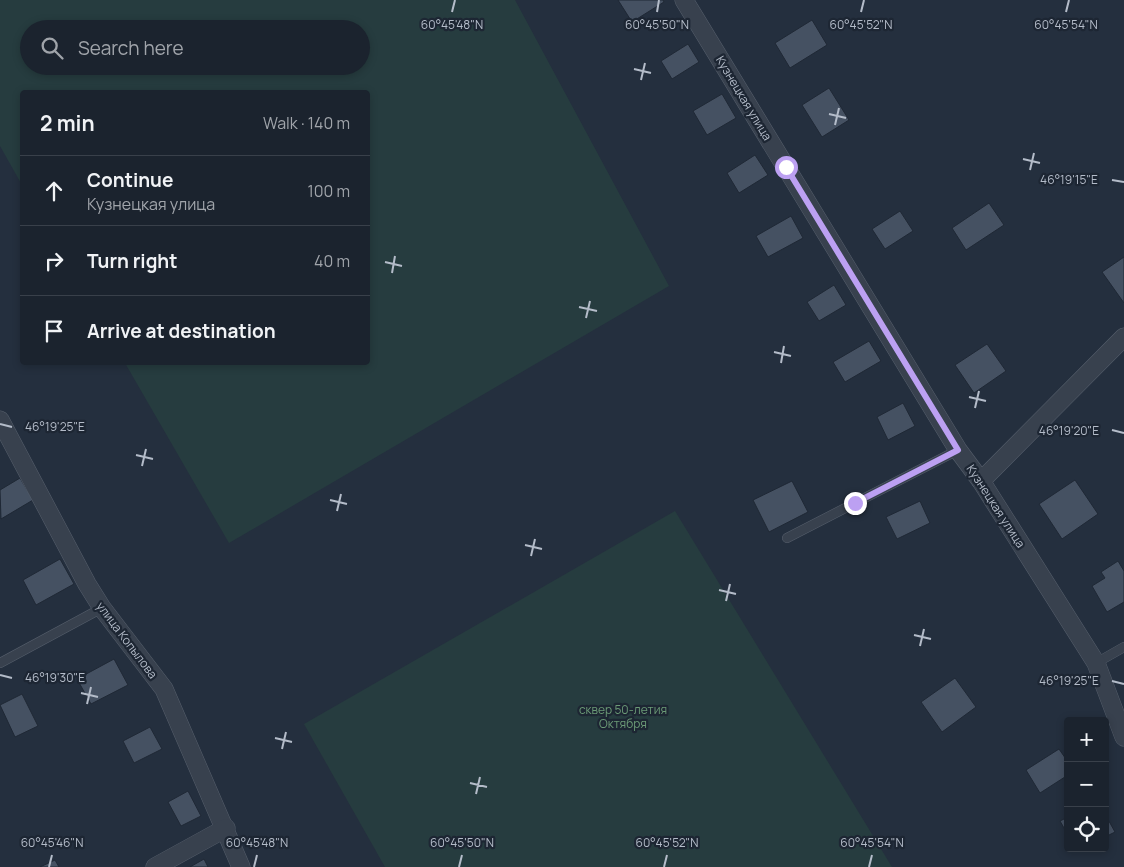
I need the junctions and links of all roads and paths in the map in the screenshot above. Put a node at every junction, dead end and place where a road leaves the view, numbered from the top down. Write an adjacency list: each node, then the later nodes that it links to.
1 (684, 0): 4 (street, Кузнецкая улица)
2 (1124, 337): 5 (street)
3 (0, 420): 7 (street, улица Копылова)
4 (958, 450): 5 (street, Кузнецкая улица); 6 (lane)
5 (982, 481): 10 (street, Кузнецкая улица)
6 (787, 538)
7 (102, 608): 9 (lane); 12 (street, улица Копылова)
8 (1124, 647): 10 (lane)
9 (0, 663)
10 (1096, 663): 11 (street, Кузнецкая улица)
11 (1124, 737)
12 (226, 828): 13 (street); 14 (street, улица Копылова)
13 (155, 867)
14 (241, 867)

